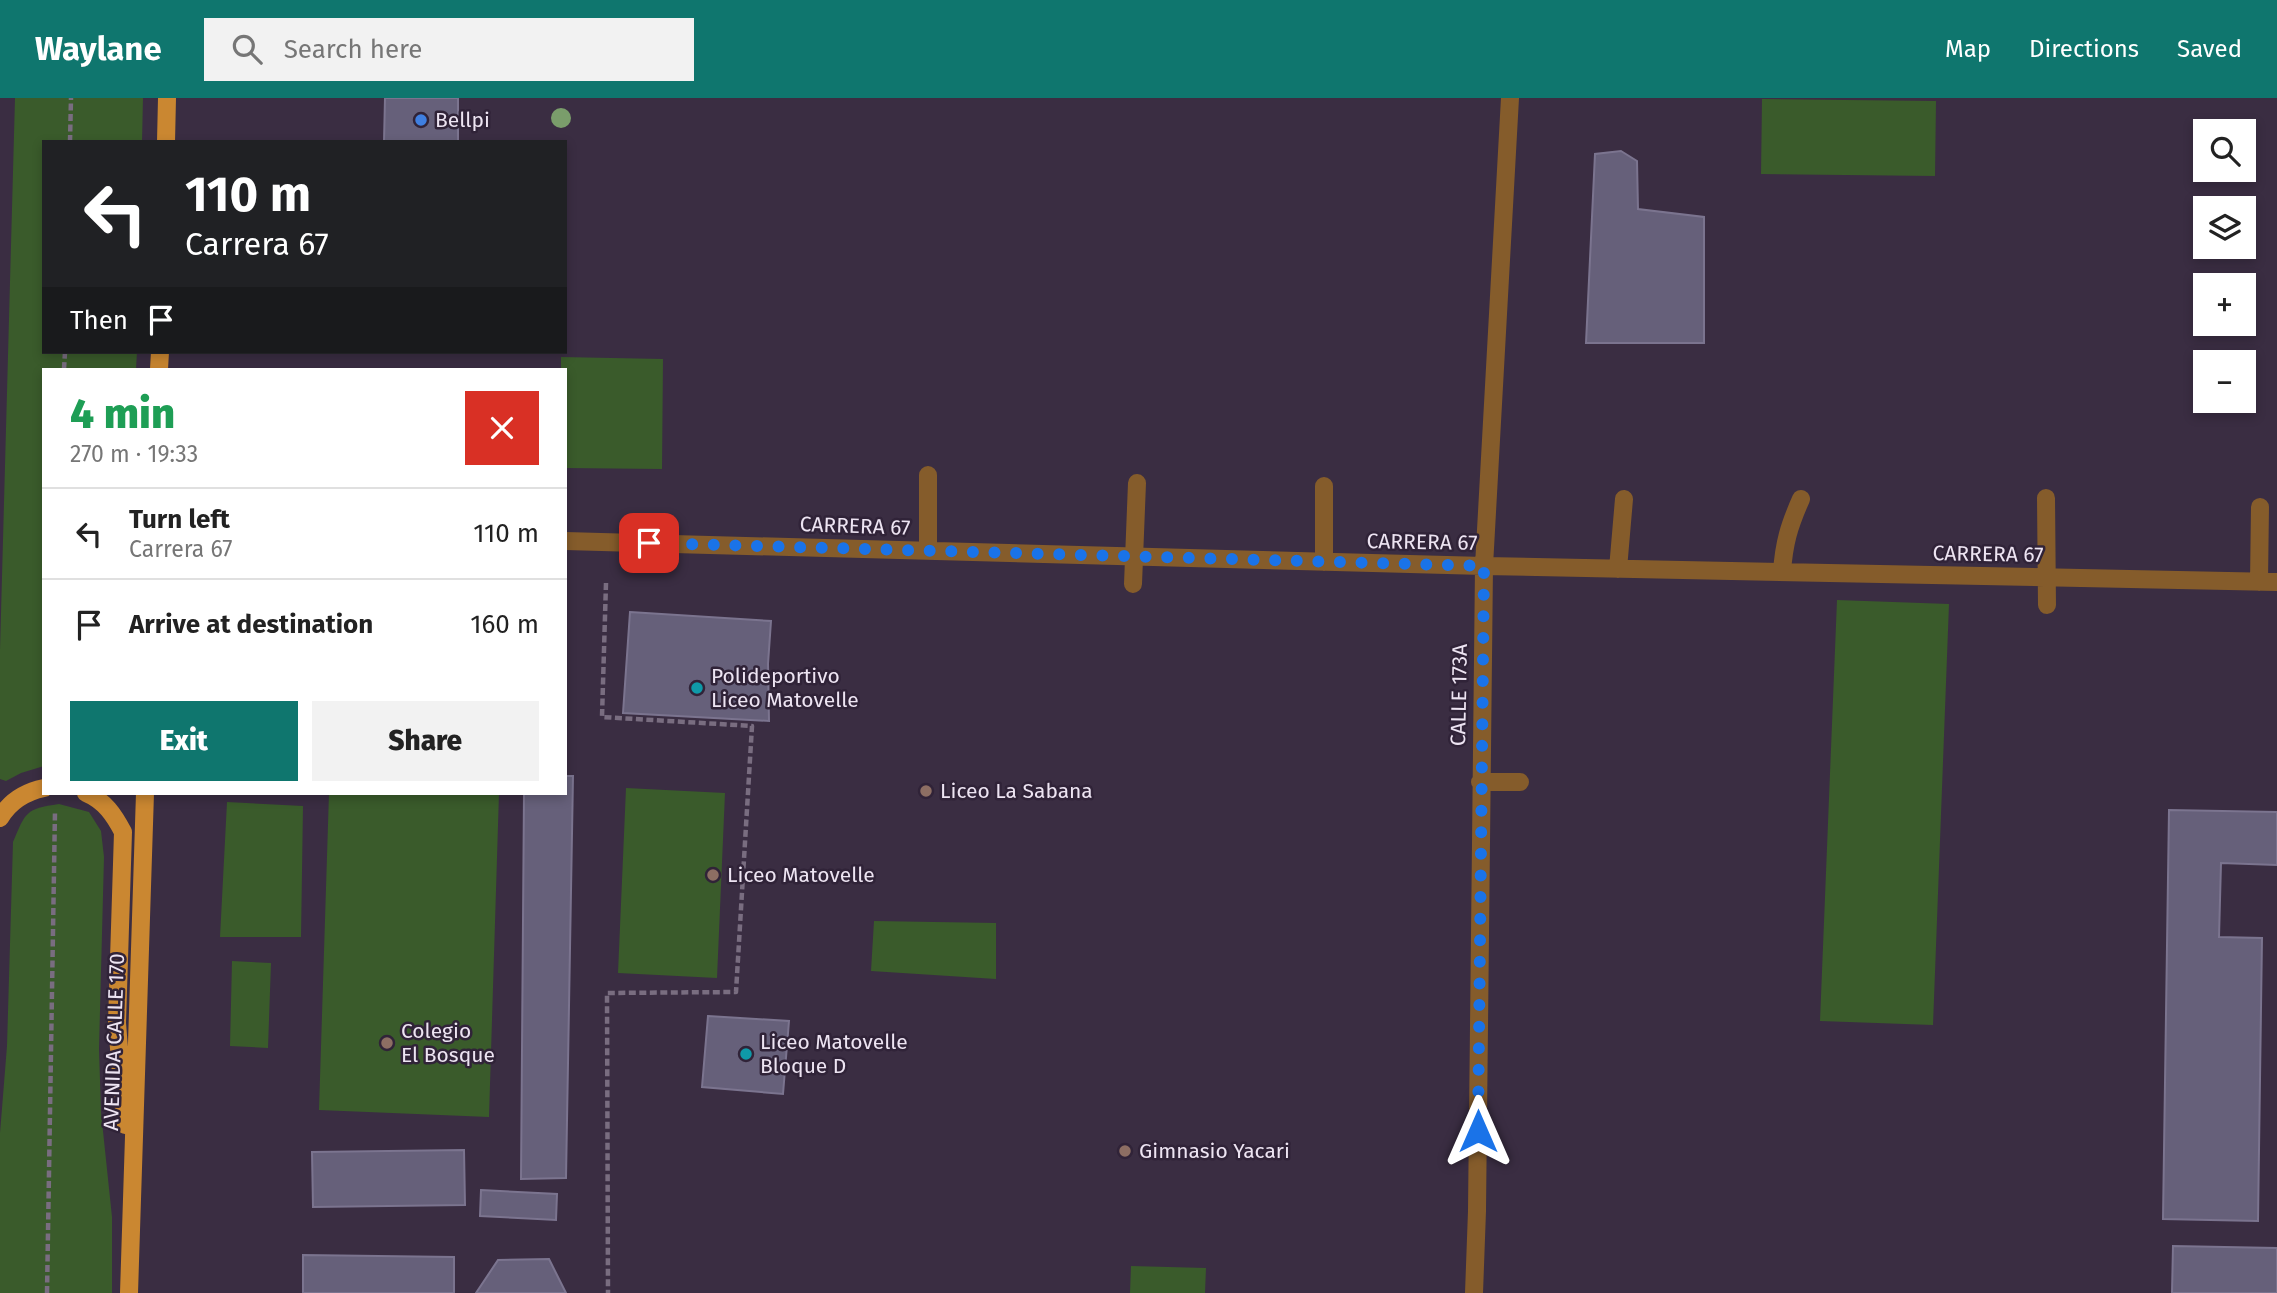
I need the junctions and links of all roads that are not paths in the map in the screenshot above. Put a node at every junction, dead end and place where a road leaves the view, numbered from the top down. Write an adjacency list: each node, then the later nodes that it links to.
1 (167, 98): 3 (main road)
2 (1510, 98): 15 (street, CALLE 173A)
3 (166, 140)
4 (928, 475): 12 (street)
5 (1137, 483): 13 (street)
6 (1324, 486): 14 (street)
7 (2046, 498): 18 (street)
8 (1624, 499): 16 (street)
9 (1801, 499): 17 (street)
10 (2260, 507): 19 (street)
11 (567, 541): 12 (street, CARRERA 67)
12 (928, 551): 13 (street, CARRERA 67)
13 (1135, 557): 14 (street, CARRERA 67); 20 (street)
14 (1324, 562): 15 (street, CARRERA 67)
15 (1484, 566): 16 (street, CARRERA 67); 22 (street, CALLE 173A)
16 (1618, 569): 17 (street, CARRERA 67)
17 (1782, 572): 18 (street, CARRERA 67)
18 (2047, 577): 19 (street, CARRERA 67); 21 (street)
19 (2268, 582)
20 (1133, 584)
21 (2048, 605)
22 (1480, 782): 23 (street); 30 (street, CALLE 173A)
23 (1520, 782)
24 (42, 788): 27 (main road)
25 (92, 795): 28 (main road)
26 (145, 795): 28 (main road, AVENIDA CALLE 170)
27 (0, 818)
28 (131, 1220): 29 (main road, AVENIDA CALLE 170)
29 (129, 1293)
30 (1474, 1293)

